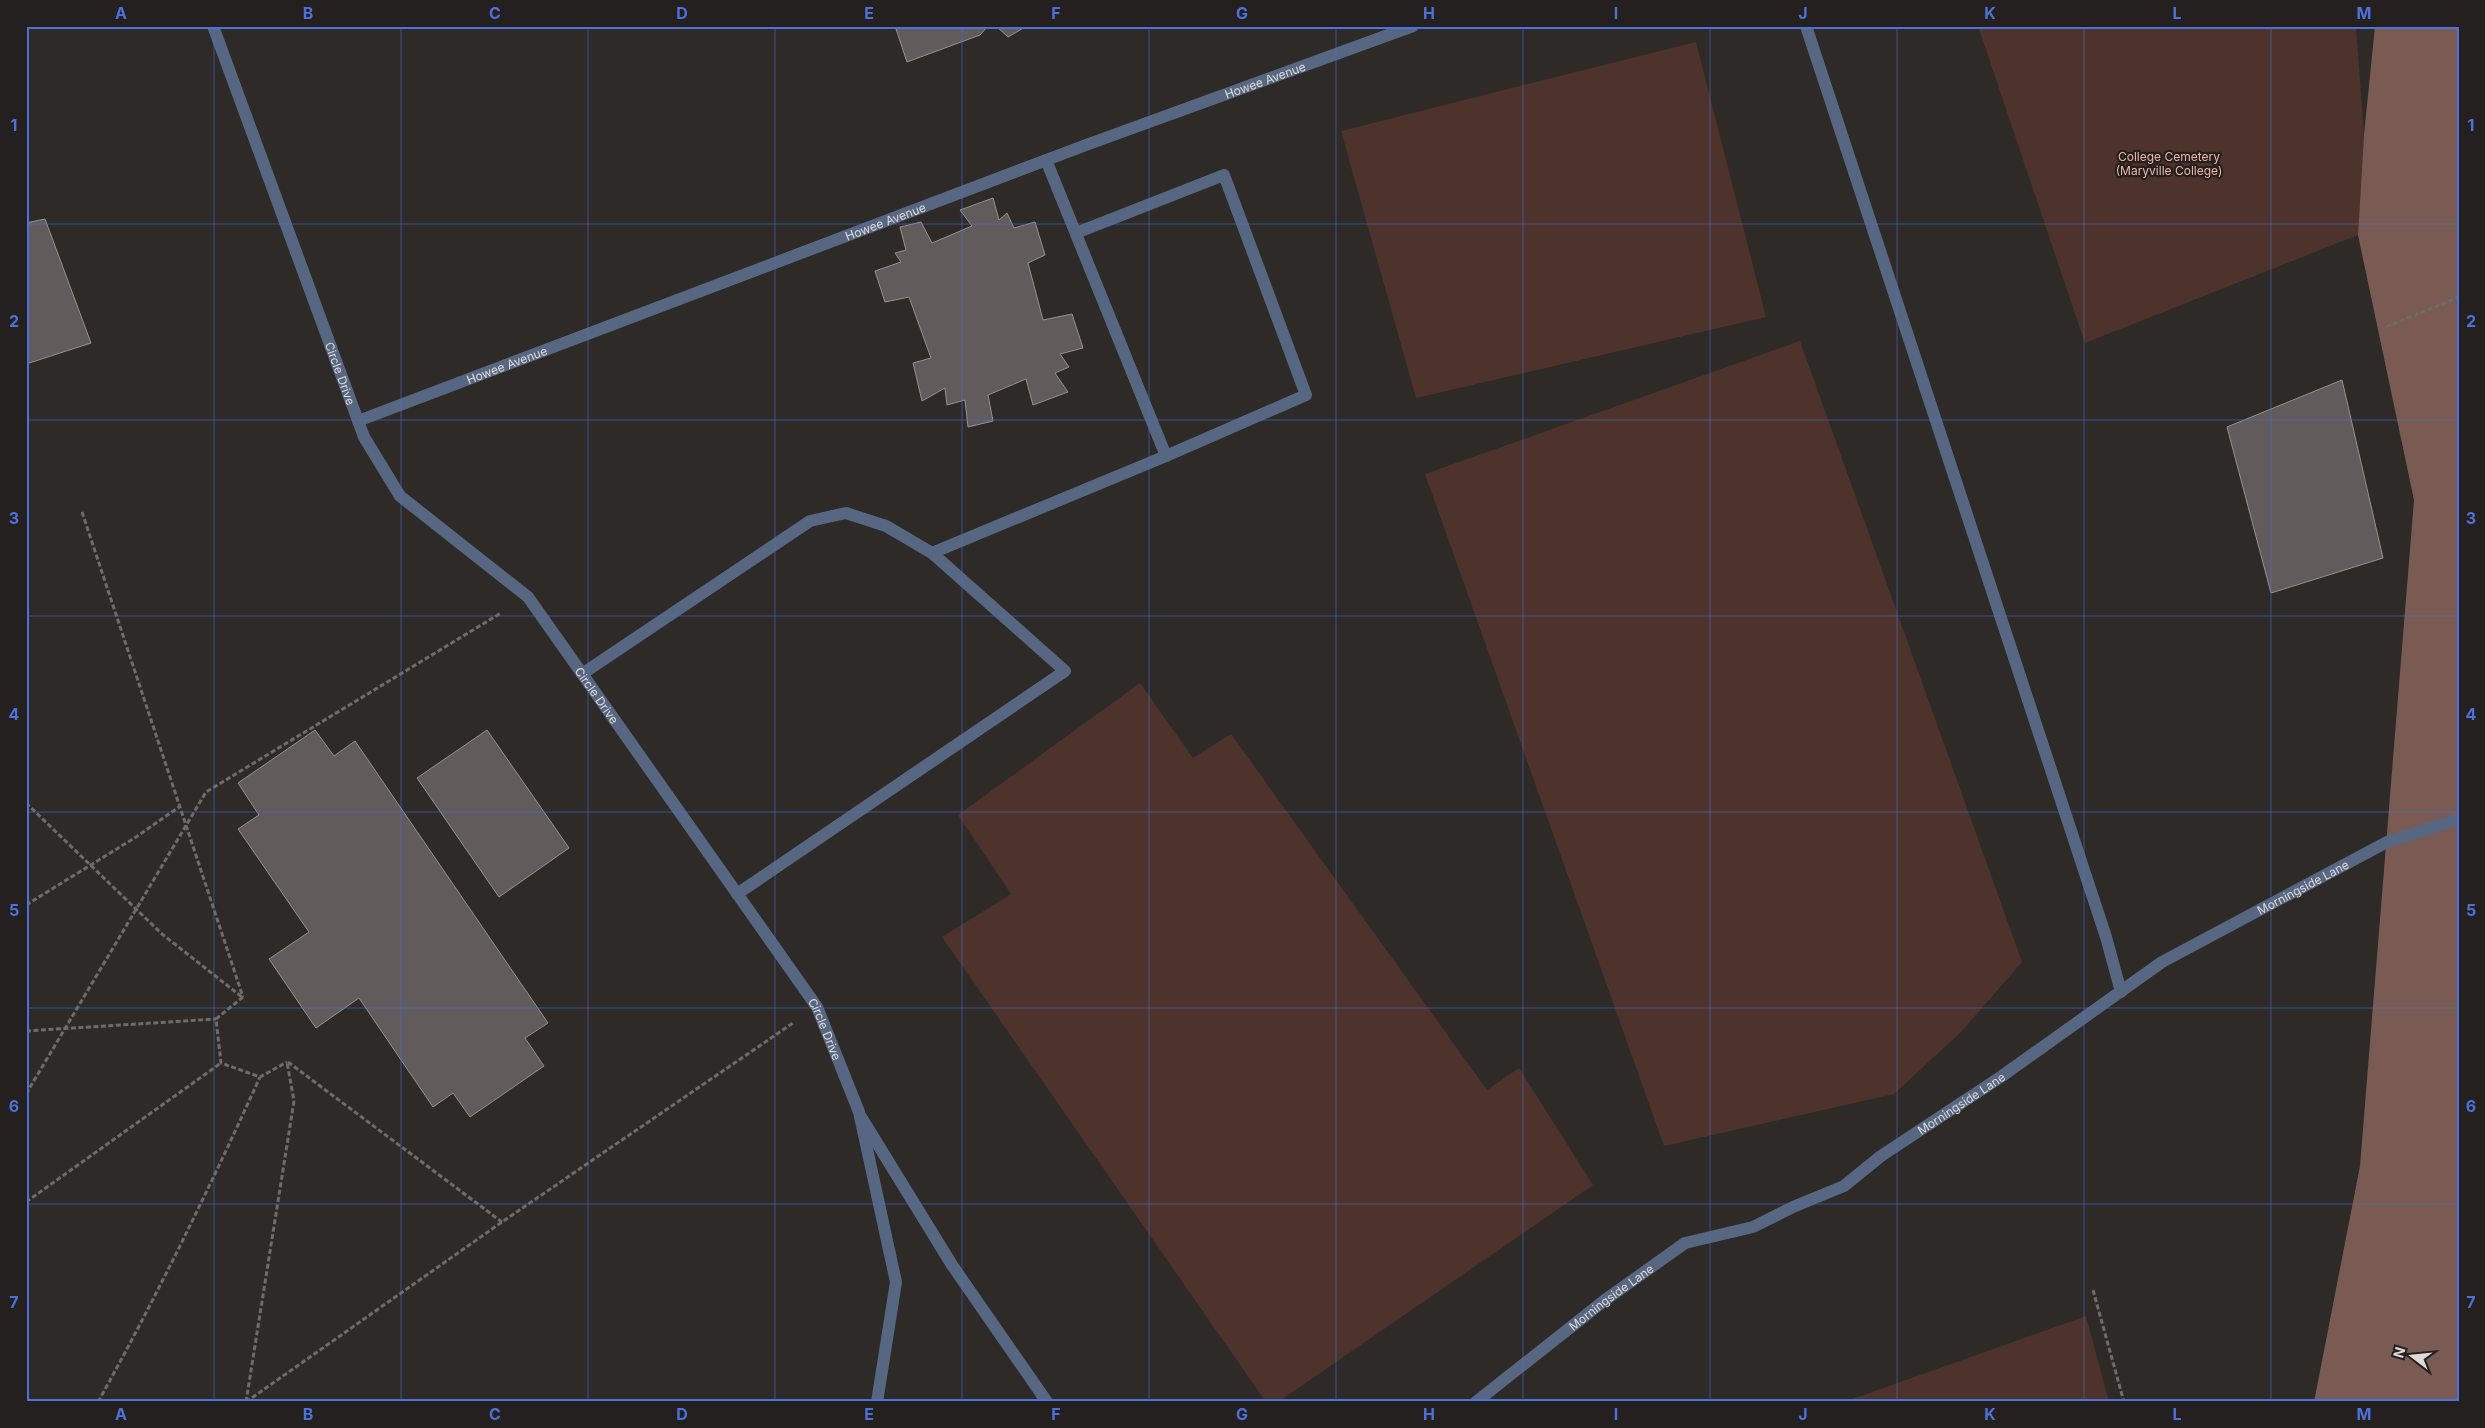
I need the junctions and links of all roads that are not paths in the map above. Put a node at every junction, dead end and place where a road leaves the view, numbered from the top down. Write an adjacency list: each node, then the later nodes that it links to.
1 (213, 26): 6 (street, Circle Drive)
2 (1414, 26): 4 (street, Howee Avenue)
3 (1806, 26): 12 (street)
4 (1046, 160): 5 (street); 6 (street, Howee Avenue)
5 (1076, 233): 7 (street); 7 (street)
6 (358, 421): 9 (street, Circle Drive)
7 (1166, 456): 8 (street)
8 (932, 553): 9 (street); 11 (street)
9 (582, 674): 11 (street, Circle Drive)
10 (2459, 818): 12 (street, Morningside Lane)
11 (737, 894): 13 (street, Circle Drive)
12 (2121, 992): 16 (street, Morningside Lane)
13 (859, 1112): 14 (street, Circle Drive); 15 (street)
14 (877, 1402)
15 (1047, 1402)
16 (1476, 1402)

